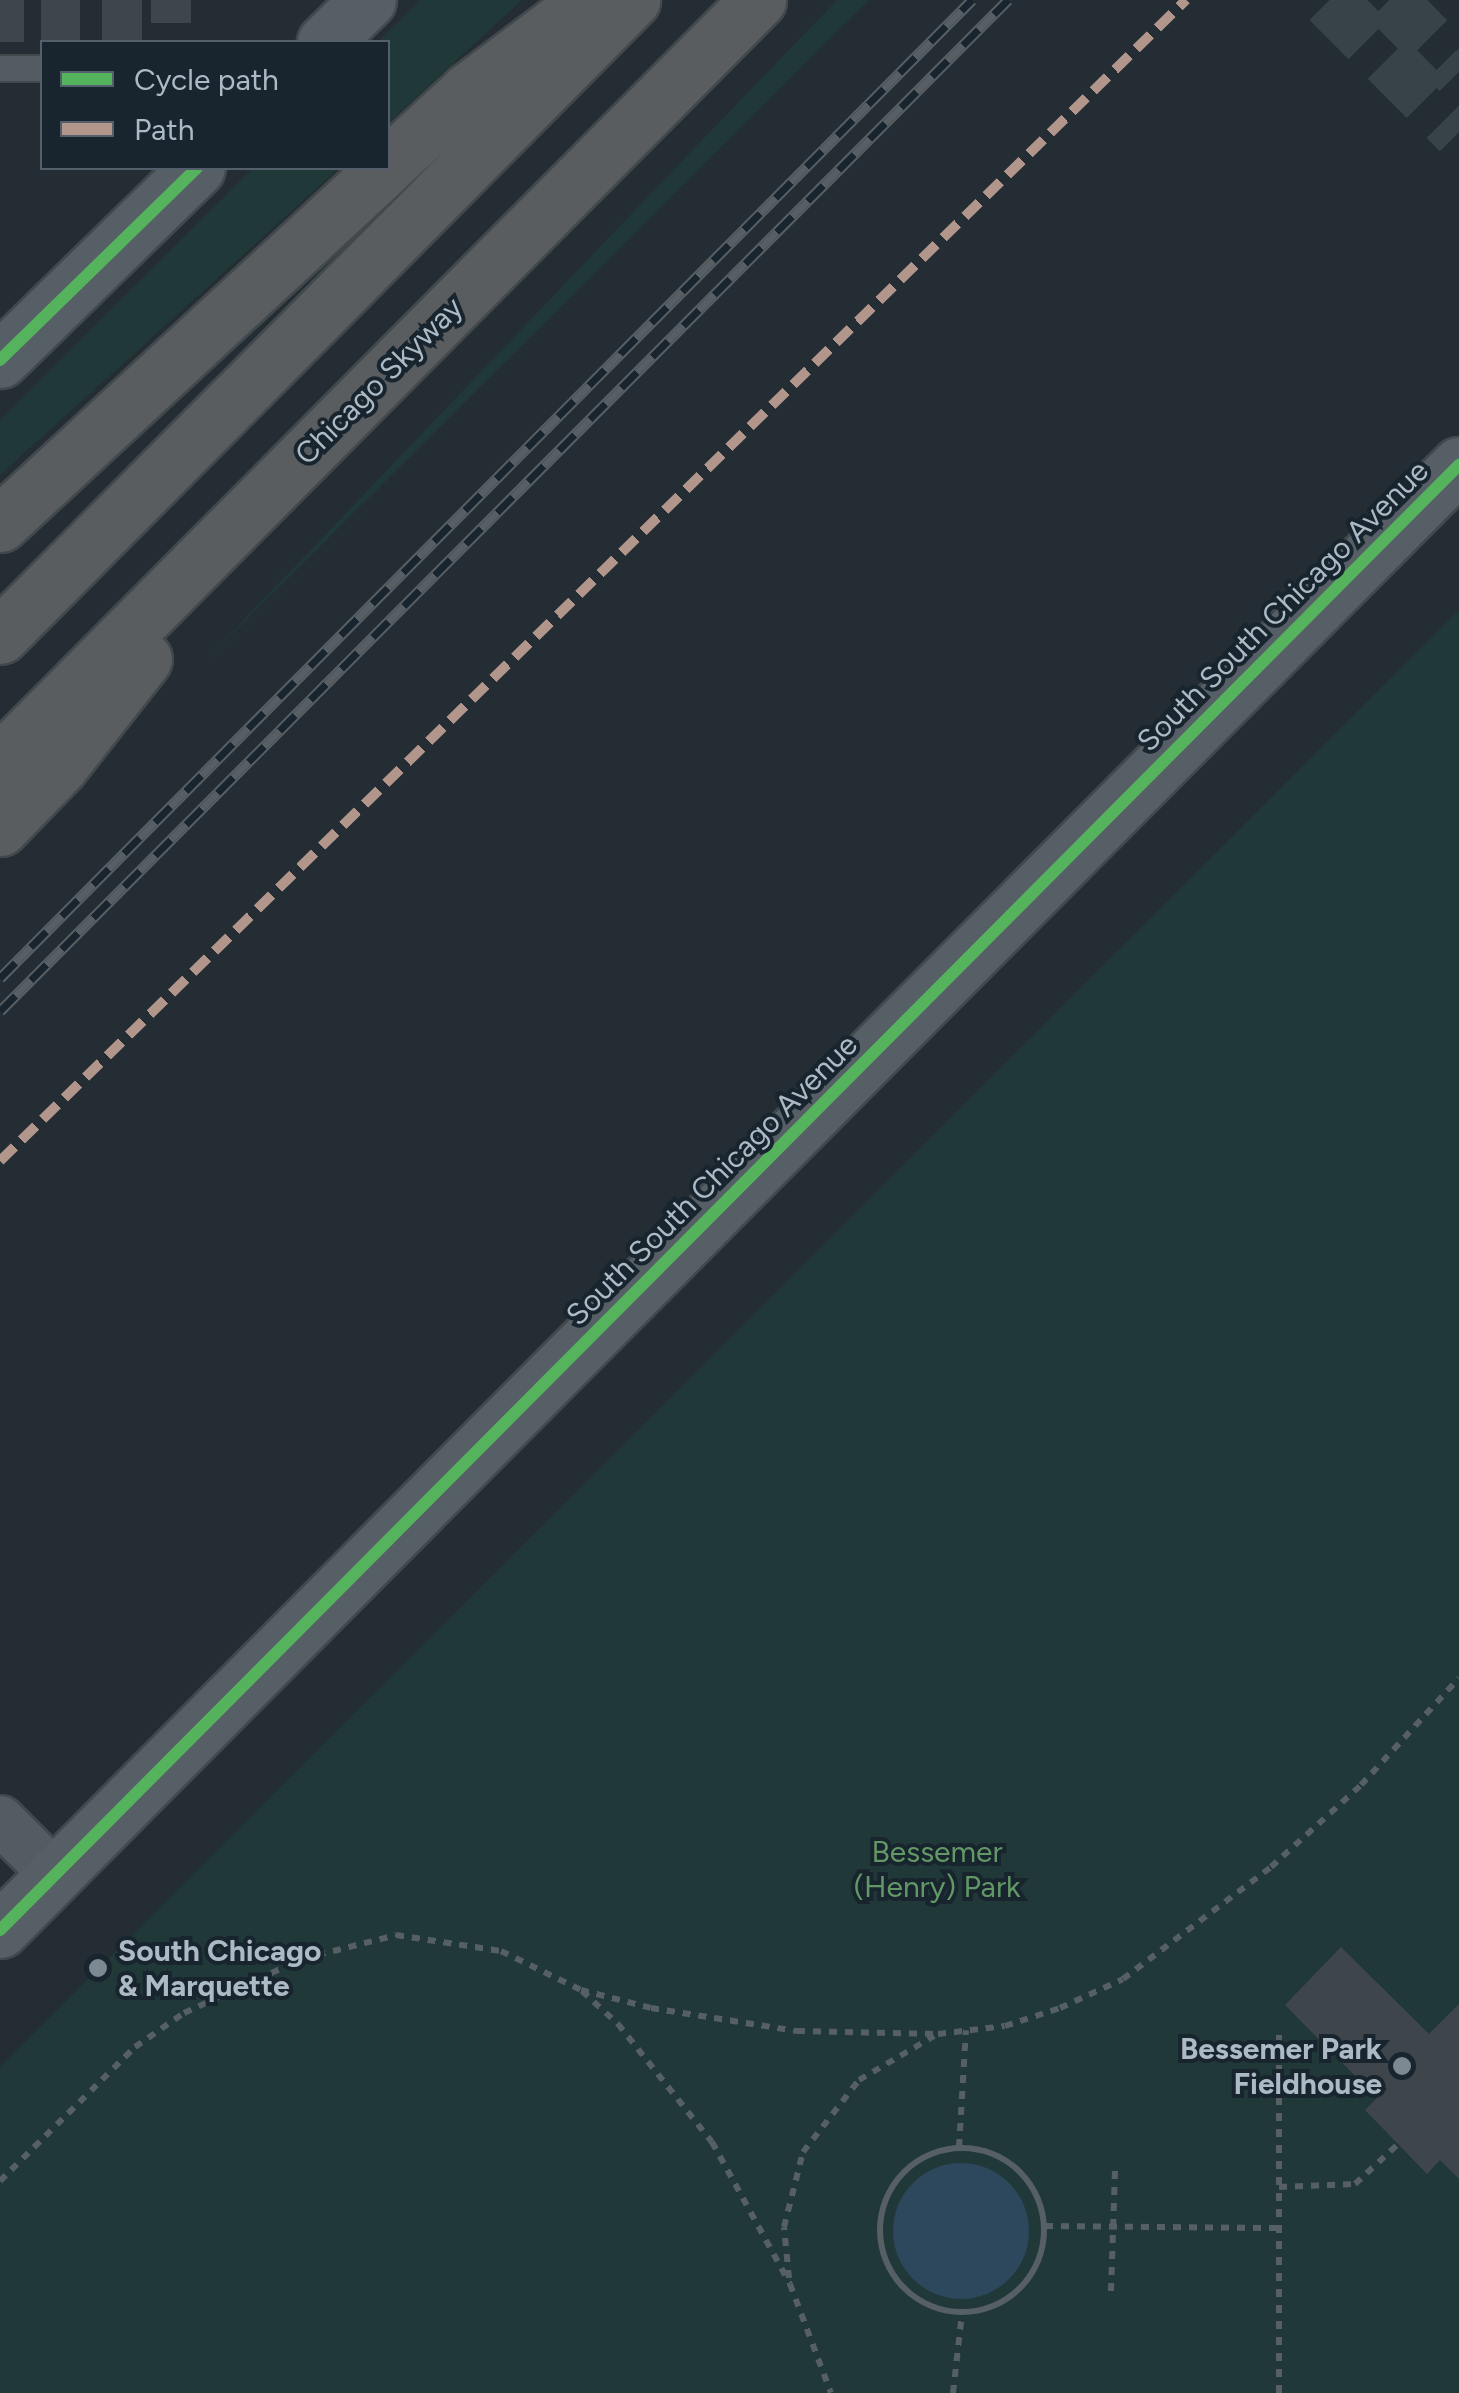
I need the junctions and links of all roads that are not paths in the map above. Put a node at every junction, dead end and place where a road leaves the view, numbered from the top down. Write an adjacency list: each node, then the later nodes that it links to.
1 (368, 0): 5 (main road)
2 (590, 0): 8 (highway)
3 (632, 0): 15 (highway)
4 (758, 0): 13 (highway, Chicago Skyway)
5 (326, 40)
6 (0, 68): 7 (lane)
7 (40, 68)
8 (390, 162)
9 (195, 170): 11 (main road)
10 (382, 170): 14 (highway)
11 (0, 360)
12 (1459, 465): 19 (main road, South South Chicago Avenue)
13 (292, 470): 16 (highway, Chicago Skyway); 17 (highway)
14 (0, 524)
15 (0, 636)
16 (0, 762)
17 (0, 828)
18 (0, 1820): 19 (street)
19 (55, 1875): 20 (main road, South South Chicago Avenue)
20 (0, 1930)

